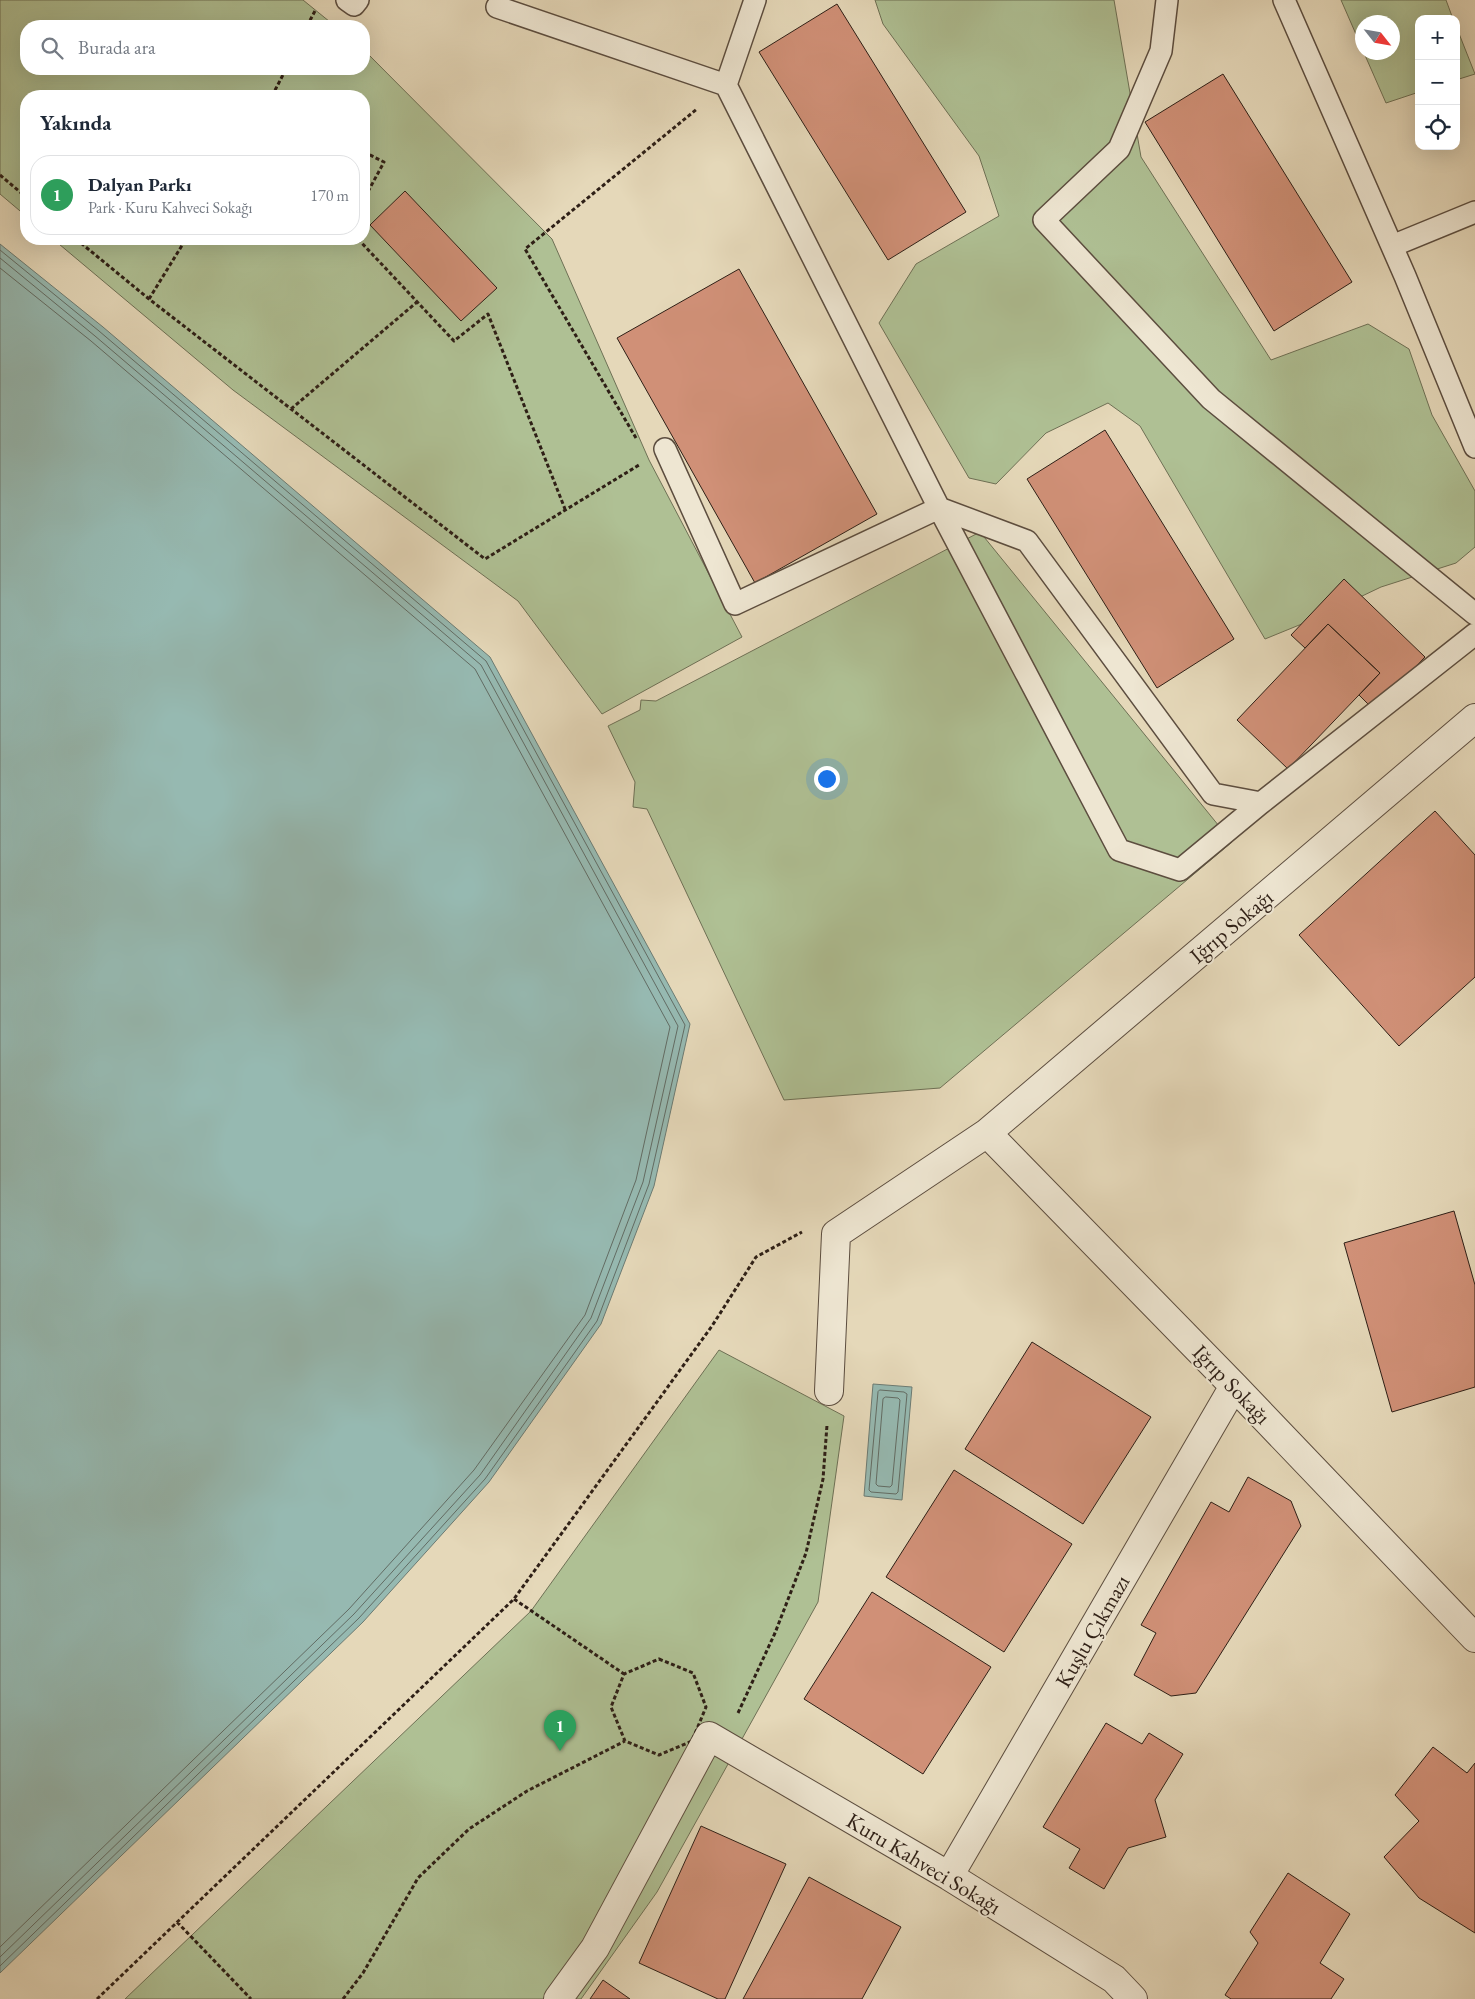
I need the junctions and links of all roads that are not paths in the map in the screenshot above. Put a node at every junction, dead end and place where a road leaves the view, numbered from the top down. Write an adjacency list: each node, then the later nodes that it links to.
1 (347, 0): 2 (lane)
2 (358, 0)
3 (755, 0): 7 (lane)
4 (1167, 0): 13 (lane)
5 (1284, 0): 9 (lane)
6 (498, 7): 7 (lane)
7 (726, 85): 12 (lane)
8 (1475, 212): 9 (lane)
9 (1392, 246): 10 (lane)
10 (1475, 447)
11 (665, 449): 12 (lane)
12 (939, 508): 16 (lane); 16 (lane)
13 (1475, 614)
14 (1475, 634): 16 (lane)
15 (1475, 718): 17 (street, Iğrıp Sokağı)
16 (1261, 803)
17 (987, 1133): 18 (street, Iğrıp Sokağı); 19 (street, Iğrıp Sokağı)
18 (1234, 1386): 20 (street, Iğrıp Sokağı); 21 (street, Kuşlu Çıkmazı)
19 (829, 1392)
20 (1475, 1638)
21 (949, 1876): 22 (street, Kuru Kahveci Sokağı); 23 (street, Kuru Kahveci Sokağı)
22 (558, 1999)
23 (1133, 1999)

